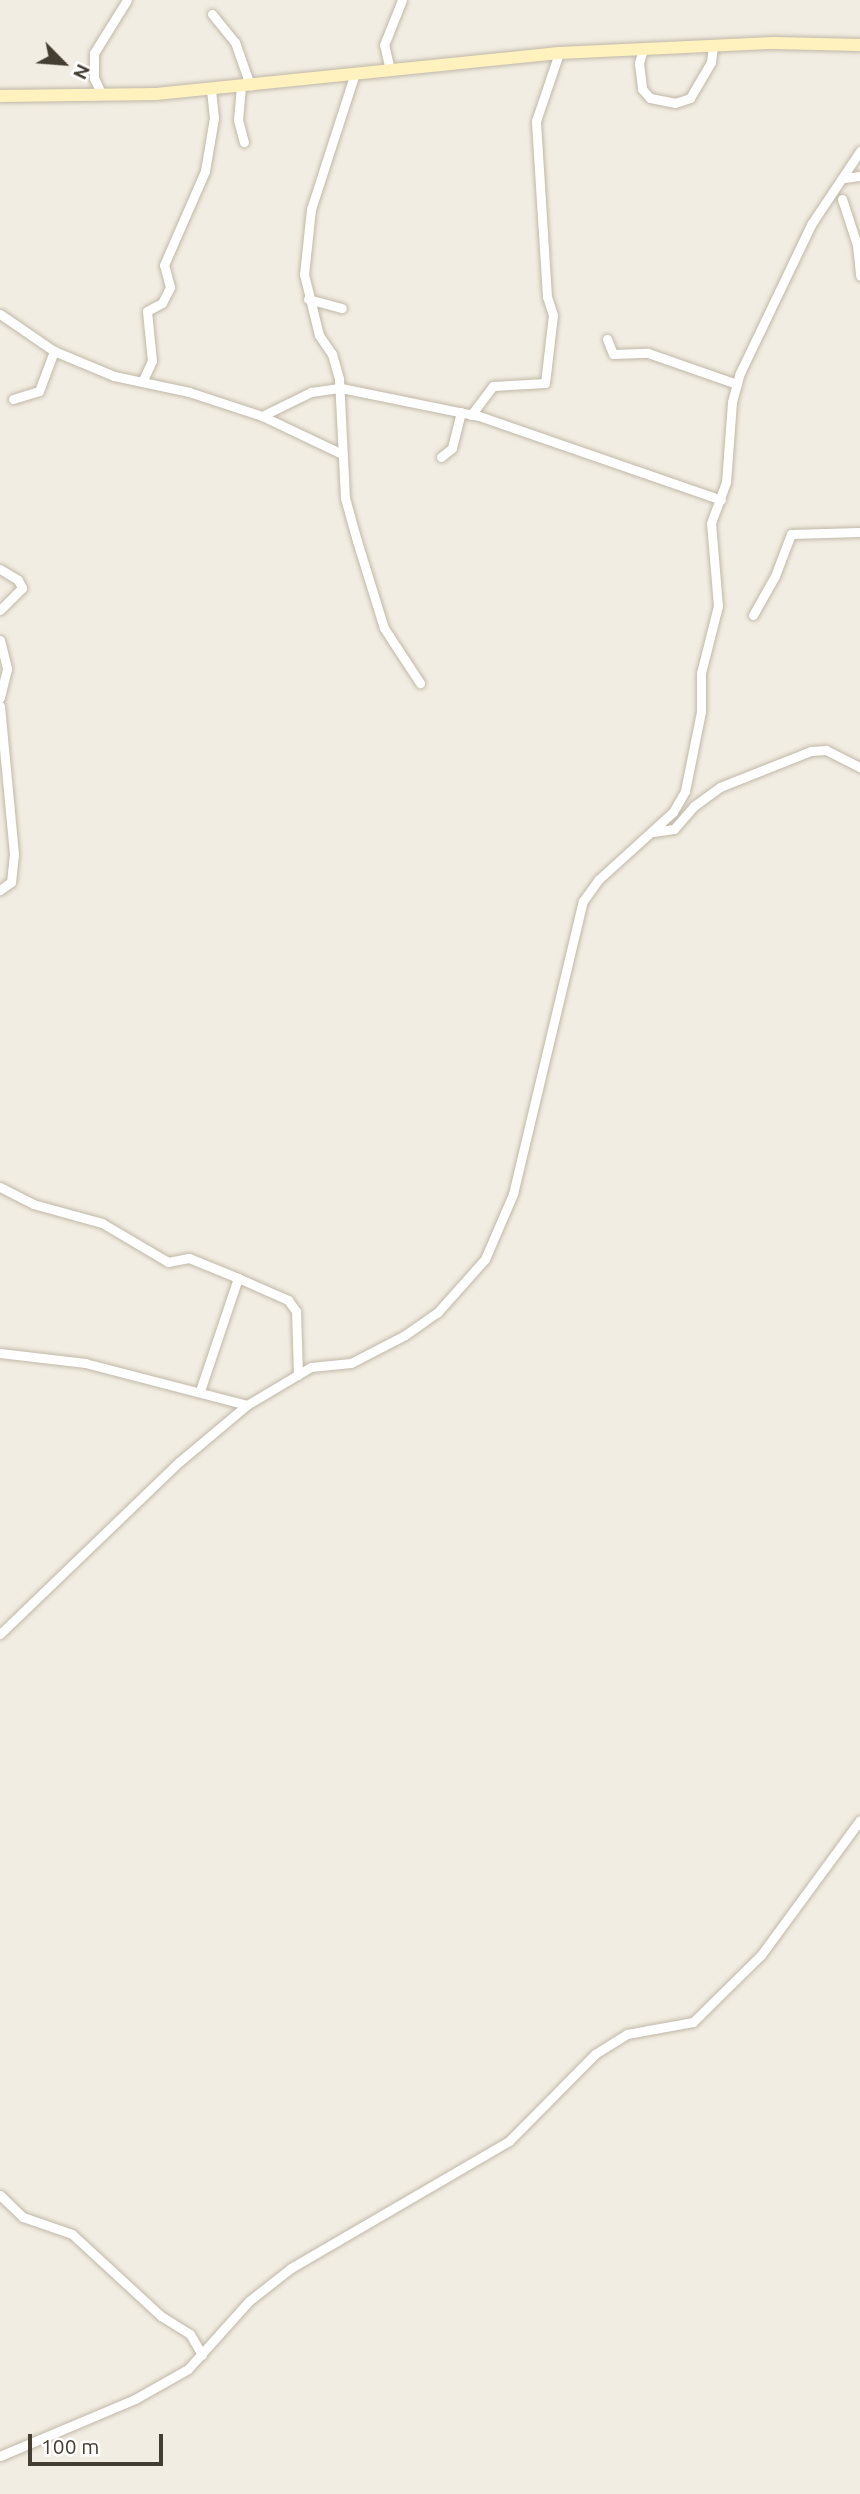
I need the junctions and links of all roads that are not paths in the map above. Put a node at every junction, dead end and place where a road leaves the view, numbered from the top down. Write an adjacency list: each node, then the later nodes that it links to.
1 (127, 0): 12 (street)
2 (402, 0): 8 (street)
3 (212, 14): 10 (street)
4 (860, 45): 5 (main road)
5 (713, 46): 6 (main road); 6 (street)
6 (643, 49): 7 (main road)
7 (559, 52): 8 (main road); 29 (street)
8 (390, 70): 9 (main road)
9 (355, 73): 10 (main road); 20 (street)
10 (245, 85): 11 (main road); 14 (street)
11 (211, 89): 12 (main road); 25 (street)
12 (102, 95): 13 (main road)
13 (0, 96)
14 (244, 142)
15 (860, 151): 17 (street)
16 (860, 176): 17 (street)
17 (845, 178): 26 (street)
18 (842, 198): 19 (street)
19 (860, 276)
20 (308, 299): 21 (street); 27 (street)
21 (342, 308)
22 (0, 314): 24 (street)
23 (607, 339): 26 (street)
24 (54, 351): 25 (street); 28 (street)
25 (143, 380): 30 (street)
26 (737, 384): 33 (street)
27 (341, 388): 29 (street); 30 (street); 31 (street)
28 (13, 399)
29 (466, 414): 32 (street); 33 (street)
30 (262, 416): 31 (street)
31 (342, 454): 39 (street)
32 (441, 457)
33 (721, 500): 43 (street)
34 (860, 532): 37 (street)
35 (0, 569): 36 (street)
36 (0, 610)
37 (752, 615)
38 (0, 640): 40 (street)
39 (421, 683)
40 (0, 698)
41 (0, 706): 44 (street)
42 (860, 767): 43 (street)
43 (653, 832): 48 (street)
44 (0, 890)
45 (0, 1187): 46 (street)
46 (238, 1278): 48 (street); 49 (street)
47 (0, 1353): 49 (street)
48 (298, 1375): 50 (street)
49 (200, 1391): 50 (street)
50 (247, 1405): 51 (street)
51 (0, 1634)
52 (860, 1820): 54 (street)
53 (0, 2195): 54 (street)
54 (202, 2355): 55 (street)
55 (0, 2456)

